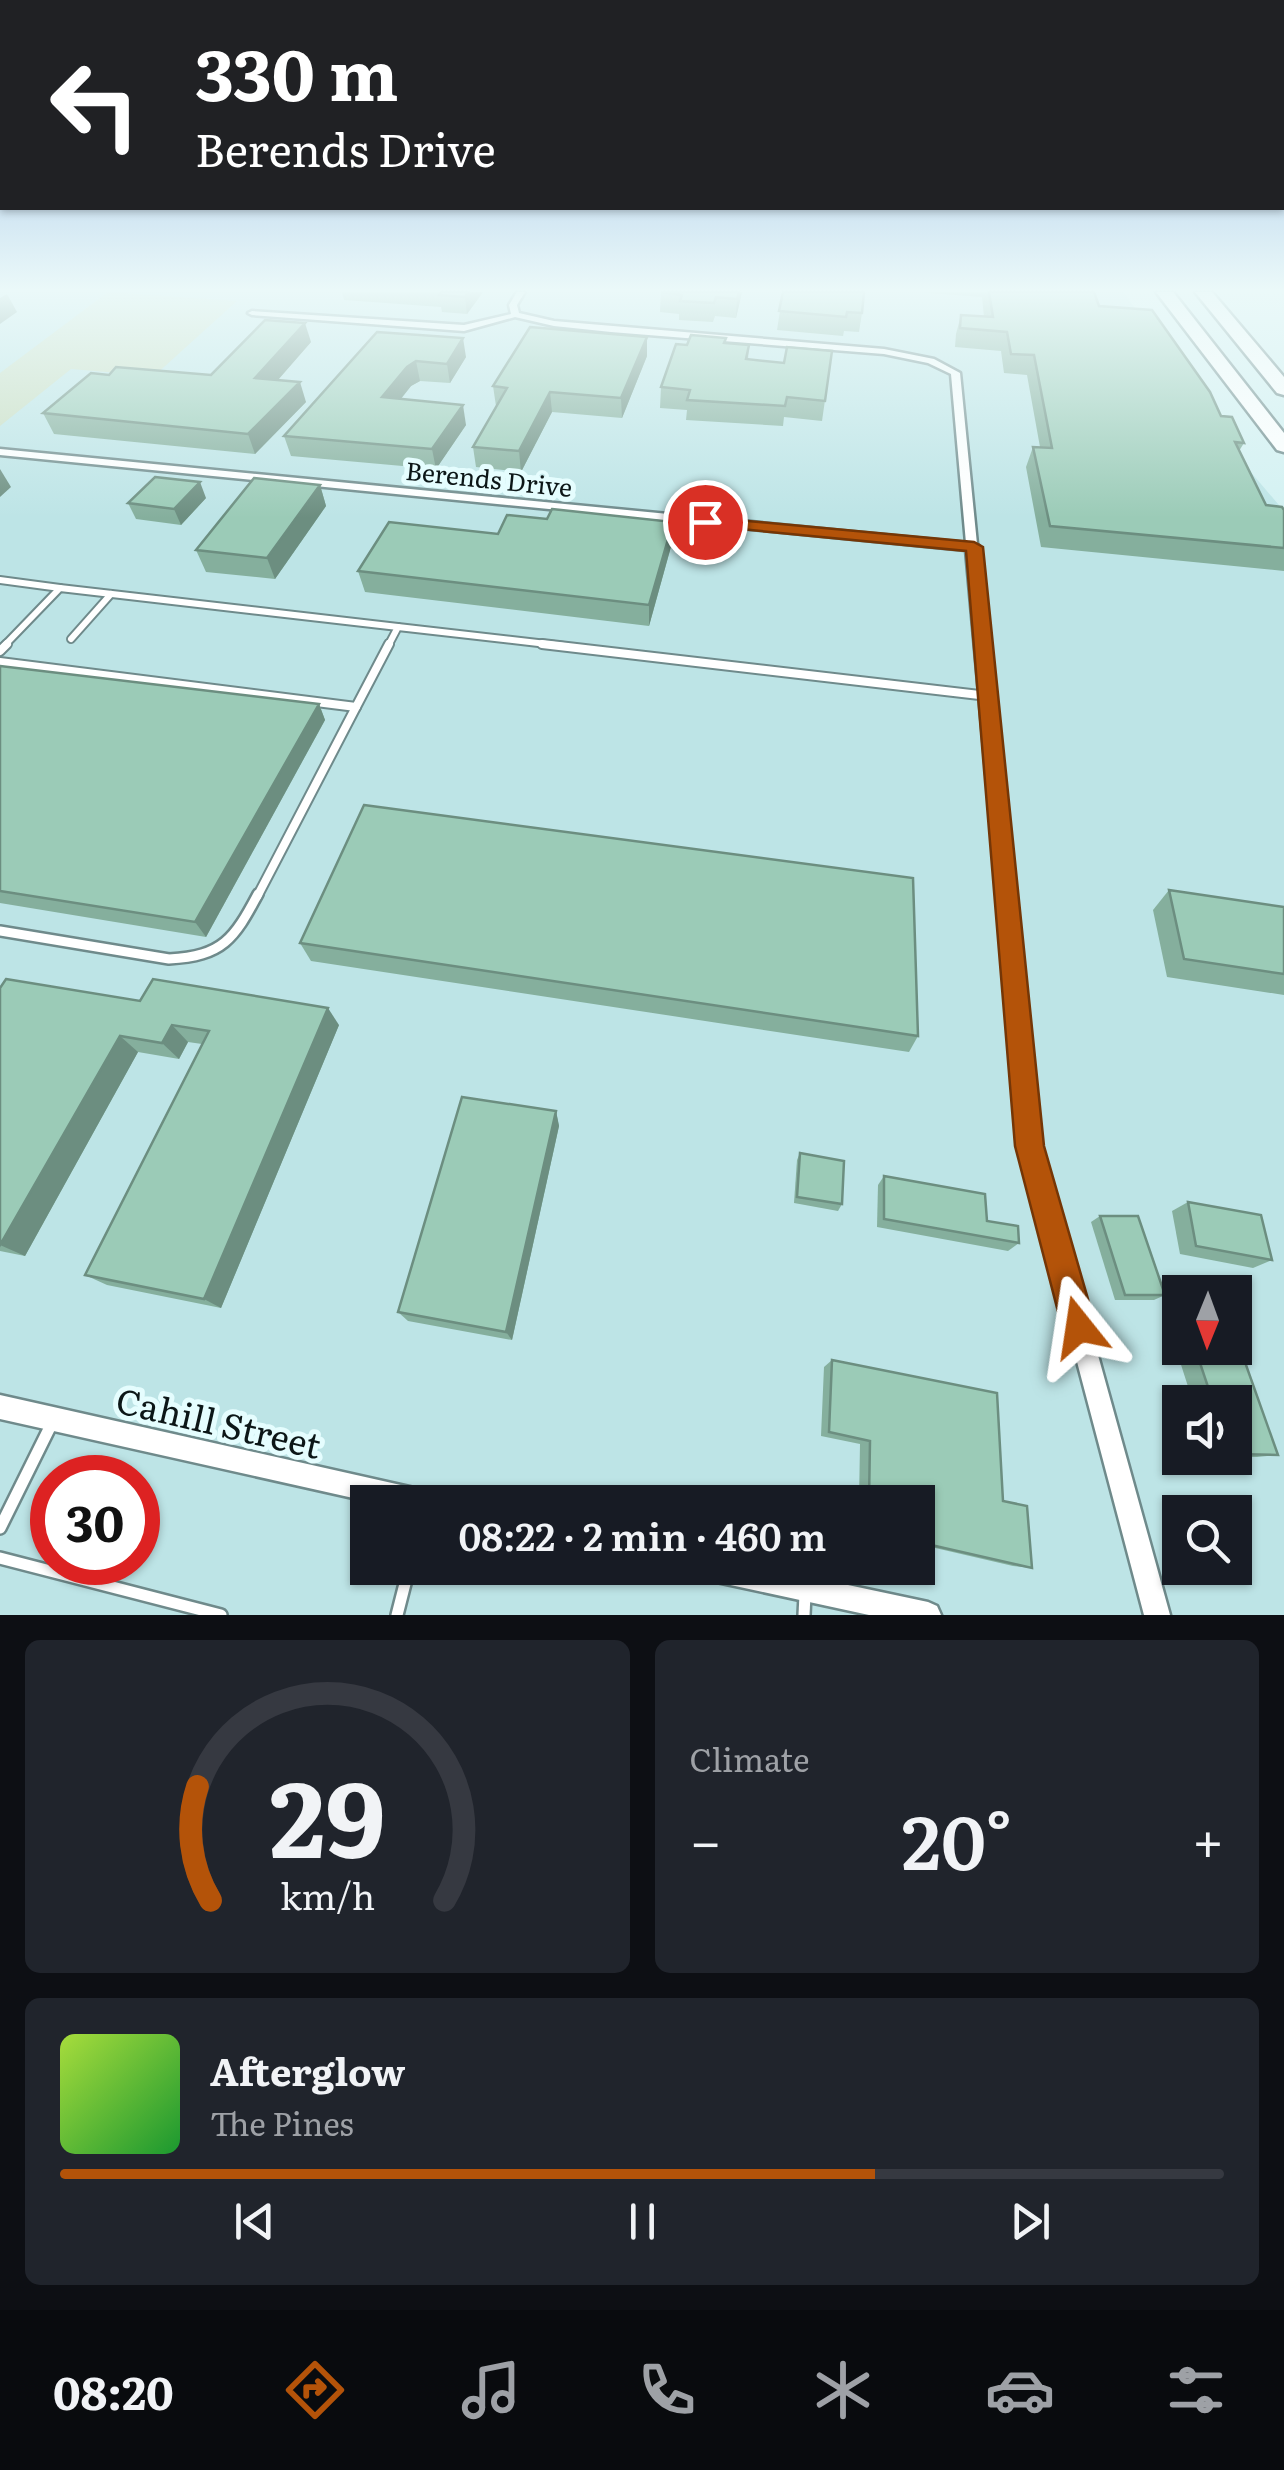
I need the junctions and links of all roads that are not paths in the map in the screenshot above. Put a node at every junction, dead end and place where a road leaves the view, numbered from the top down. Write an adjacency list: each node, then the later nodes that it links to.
1 (948, 367): 7 (street)
2 (1223, 367): 5 (highway)
3 (1267, 367): 4 (highway)
4 (1284, 388)
5 (1284, 446)
6 (0, 452): 7 (street, Berends Drive)
7 (974, 547): 15 (street)
8 (0, 580): 9 (lane)
9 (60, 588): 10 (lane); 13 (lane)
10 (111, 594): 11 (lane); 12 (lane)
11 (398, 627): 15 (lane); 16 (lane)
12 (71, 639)
13 (0, 651)
14 (0, 662): 16 (lane)
15 (988, 696): 29 (street)
16 (356, 706): 17 (lane)
17 (0, 930)
18 (0, 1407): 19 (street, Cahill Street)
19 (54, 1420): 20 (street, Cahill Street); 21 (lane)
20 (350, 1486)
21 (0, 1528)
22 (0, 1558): 26 (lane)
23 (404, 1585): 27 (lane)
24 (758, 1585): 25 (street)
25 (805, 1602): 28 (street)
26 (222, 1615)
27 (396, 1615)
28 (928, 1615)
29 (1157, 1615)

